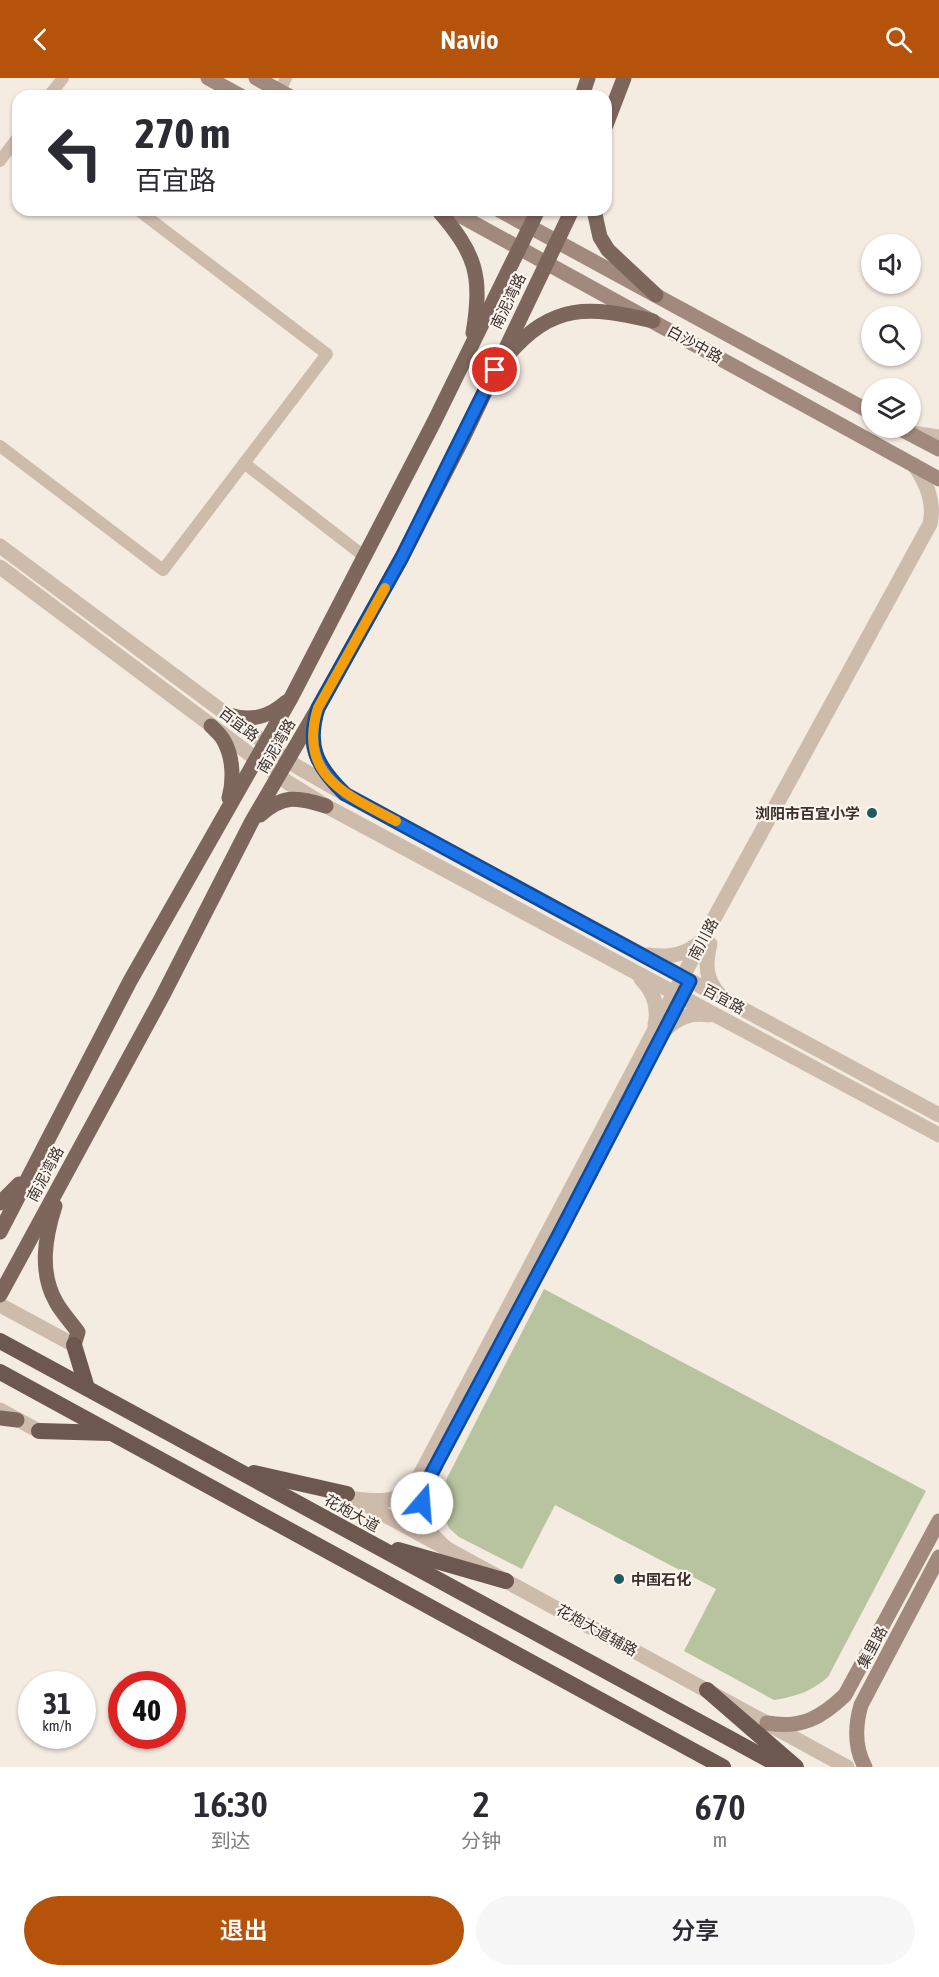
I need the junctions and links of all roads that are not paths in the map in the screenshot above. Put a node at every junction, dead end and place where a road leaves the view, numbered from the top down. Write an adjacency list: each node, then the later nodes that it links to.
1 (63, 78): 6 (street)
2 (208, 78): 7 (main road)
3 (255, 78): 5 (main road)
4 (624, 78): 8 (main road)
5 (285, 88)
6 (54, 90)
7 (230, 90)
8 (612, 109)
9 (12, 145): 10 (street)
10 (0, 161)
11 (146, 216): 32 (street)
12 (443, 216): 24 (main road)
13 (461, 216): 20 (main road, 白沙中路)
14 (511, 216): 18 (main road, 白沙中路)
15 (535, 216): 18 (main road, 南泥湾路)
16 (569, 216): 19 (main road, 南泥湾路)
17 (595, 216): 22 (main road)
18 (530, 226): 19 (main road, 白沙中路); 20 (main road, 南泥湾路)
19 (557, 241): 21 (main road, 南泥湾路); 22 (main road, 白沙中路)
20 (520, 248): 21 (main road, 白沙中路); 24 (main road, 南泥湾路)
21 (546, 263): 23 (main road, 白沙中路); 25 (main road, 南泥湾路)
22 (656, 295): 26 (main road, 白沙中路)
23 (653, 321): 25 (main road); 33 (main road, 白沙中路)
24 (469, 351): 37 (main road, 南泥湾路)
25 (495, 370): 40 (main road, 南泥湾路)
26 (861, 407)
27 (921, 434): 28 (street)
28 (939, 437)
29 (917, 438): 31 (main road)
30 (0, 446): 32 (street)
31 (939, 450)
32 (244, 463): 37 (street)
33 (914, 465): 34 (main road, 白沙中路); 51 (street, 南川路)
34 (939, 479)
35 (939, 527): 51 (street, 南川路)
36 (0, 546): 41 (street, 百宜路)
37 (365, 557): 39 (main road, 南泥湾路)
38 (0, 567): 42 (street, 百宜路)
39 (291, 698): 41 (main road); 43 (main road, 南泥湾路)
40 (318, 708): 45 (main road, 南泥湾路); 47 (main road)
41 (229, 715): 43 (street, 百宜路)
42 (211, 726): 44 (street, 百宜路); 49 (main road)
43 (265, 743): 44 (main road, 南泥湾路); 45 (street, 百宜路)
44 (255, 759): 46 (street, 百宜路); 49 (main road, 南泥湾路)
45 (288, 760): 46 (main road, 南泥湾路); 47 (street, 百宜路)
46 (279, 776): 48 (street, 百宜路); 50 (main road, 南泥湾路)
47 (345, 794): 52 (street, 百宜路)
48 (326, 806): 50 (main road); 53 (street, 百宜路)
49 (224, 813): 61 (main road, 南泥湾路)
50 (250, 826): 62 (main road, 南泥湾路)
51 (707, 940): 52 (street); 54 (street, 南川路); 56 (street)
52 (639, 953): 54 (street, 百宜路)
53 (635, 972): 55 (street, 百宜路); 58 (street)
54 (687, 979): 55 (street, 南川路); 56 (street, 百宜路)
55 (678, 996): 57 (street, 百宜路); 58 (street, 南川路)
56 (724, 999): 59 (street, 百宜路)
57 (715, 1016): 58 (street); 60 (street, 百宜路)
58 (659, 1032): 77 (street, 南川路); 80 (street, 南川路)
59 (939, 1115)
60 (939, 1135)
61 (33, 1168): 63 (main road); 64 (main road, 南泥湾路)
62 (62, 1180): 65 (main road, 南泥湾路); 68 (main road)
63 (0, 1203)
64 (0, 1232)
65 (0, 1294)
66 (0, 1305): 68 (street)
67 (0, 1341): 70 (highway, 花炮大道)
68 (74, 1345): 70 (highway)
69 (0, 1372): 75 (highway)
70 (87, 1388): 76 (highway, 花炮大道)
71 (0, 1410): 73 (street)
72 (0, 1418): 73 (main road)
73 (17, 1420): 74 (street)
74 (39, 1431): 75 (highway)
75 (113, 1433): 85 (highway)
76 (235, 1469): 77 (highway); 79 (highway, 花炮大道)
77 (352, 1496): 80 (street, 花炮大道辅路)
78 (939, 1521): 84 (main road, 集里路)
79 (367, 1541): 82 (highway); 86 (highway, 花炮大道)
80 (446, 1548): 82 (street, 花炮大道辅路)
81 (939, 1557): 89 (main road, 集里路)
82 (506, 1581): 83 (street, 花炮大道辅路)
83 (707, 1690): 84 (street, 花炮大道辅路); 87 (highway)
84 (767, 1723): 88 (street, 花炮大道辅路)
85 (723, 1767)
86 (782, 1767)
87 (796, 1767)
88 (847, 1767)
89 (865, 1767)

